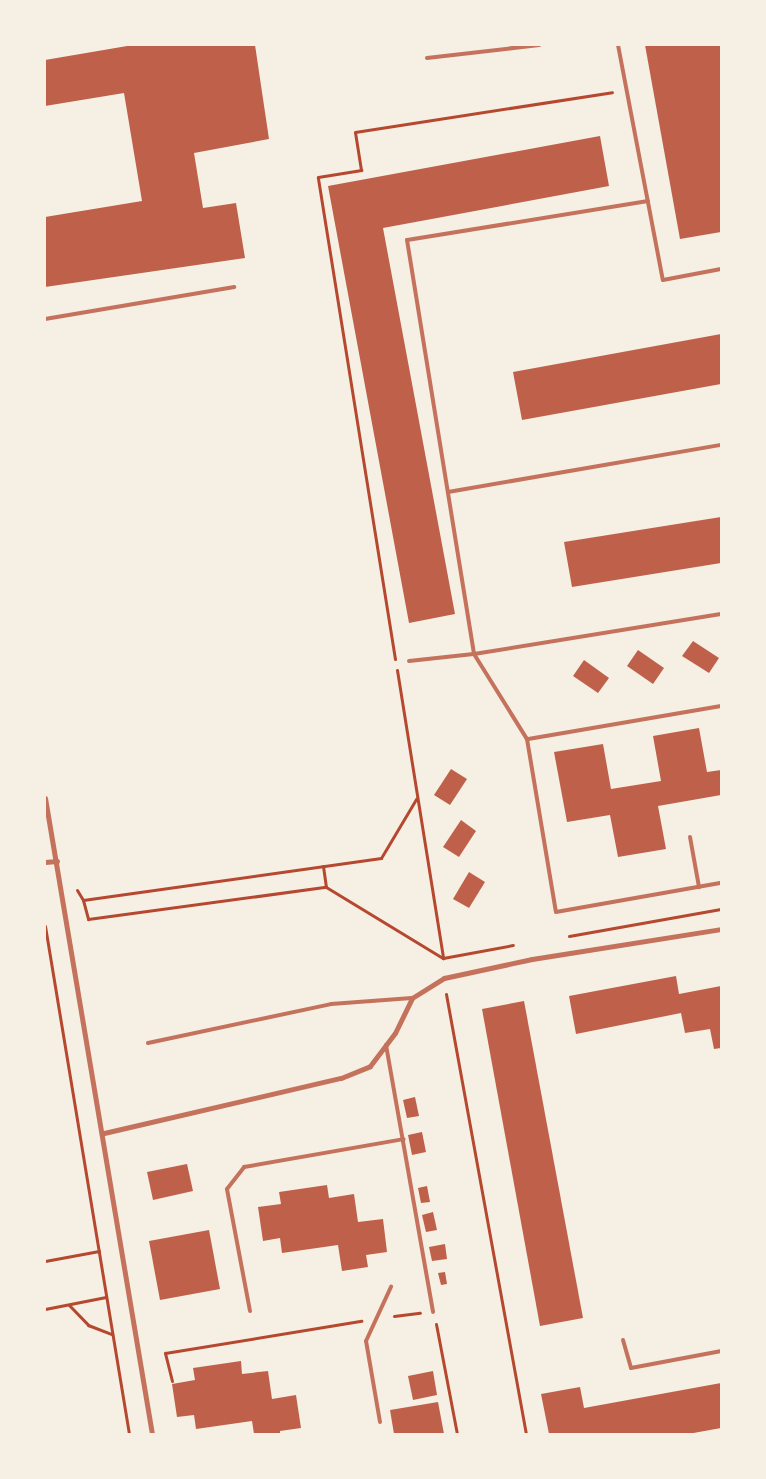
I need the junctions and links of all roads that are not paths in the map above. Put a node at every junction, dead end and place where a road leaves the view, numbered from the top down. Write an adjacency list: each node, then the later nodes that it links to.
1 (539, 45): 3 (lane)
2 (618, 45): 4 (lane)
3 (427, 58)
4 (648, 202): 5 (lane); 9 (lane)
5 (721, 269)
6 (234, 286): 7 (lane)
7 (45, 319)
8 (721, 445): 9 (lane)
9 (448, 492): 11 (lane)
10 (721, 614): 11 (lane)
11 (474, 654): 12 (lane); 14 (lane)
12 (409, 661)
13 (721, 706): 14 (lane)
14 (527, 739): 20 (lane)
15 (45, 798): 17 (street)
16 (690, 837): 20 (lane)
17 (57, 861): 18 (street); 25 (street)
18 (45, 862)
19 (721, 883): 20 (lane)
20 (699, 887)
21 (721, 929): 22 (street)
22 (412, 998): 23 (lane); 24 (street)
23 (148, 1043)
24 (386, 1044): 25 (street); 26 (lane)
25 (104, 1133): 33 (street)
26 (404, 1139): 28 (lane); 29 (lane)
27 (391, 1287): 32 (lane)
28 (250, 1312)
29 (433, 1312)
30 (623, 1340): 31 (lane)
31 (721, 1351)
32 (380, 1422)
33 (152, 1434)

